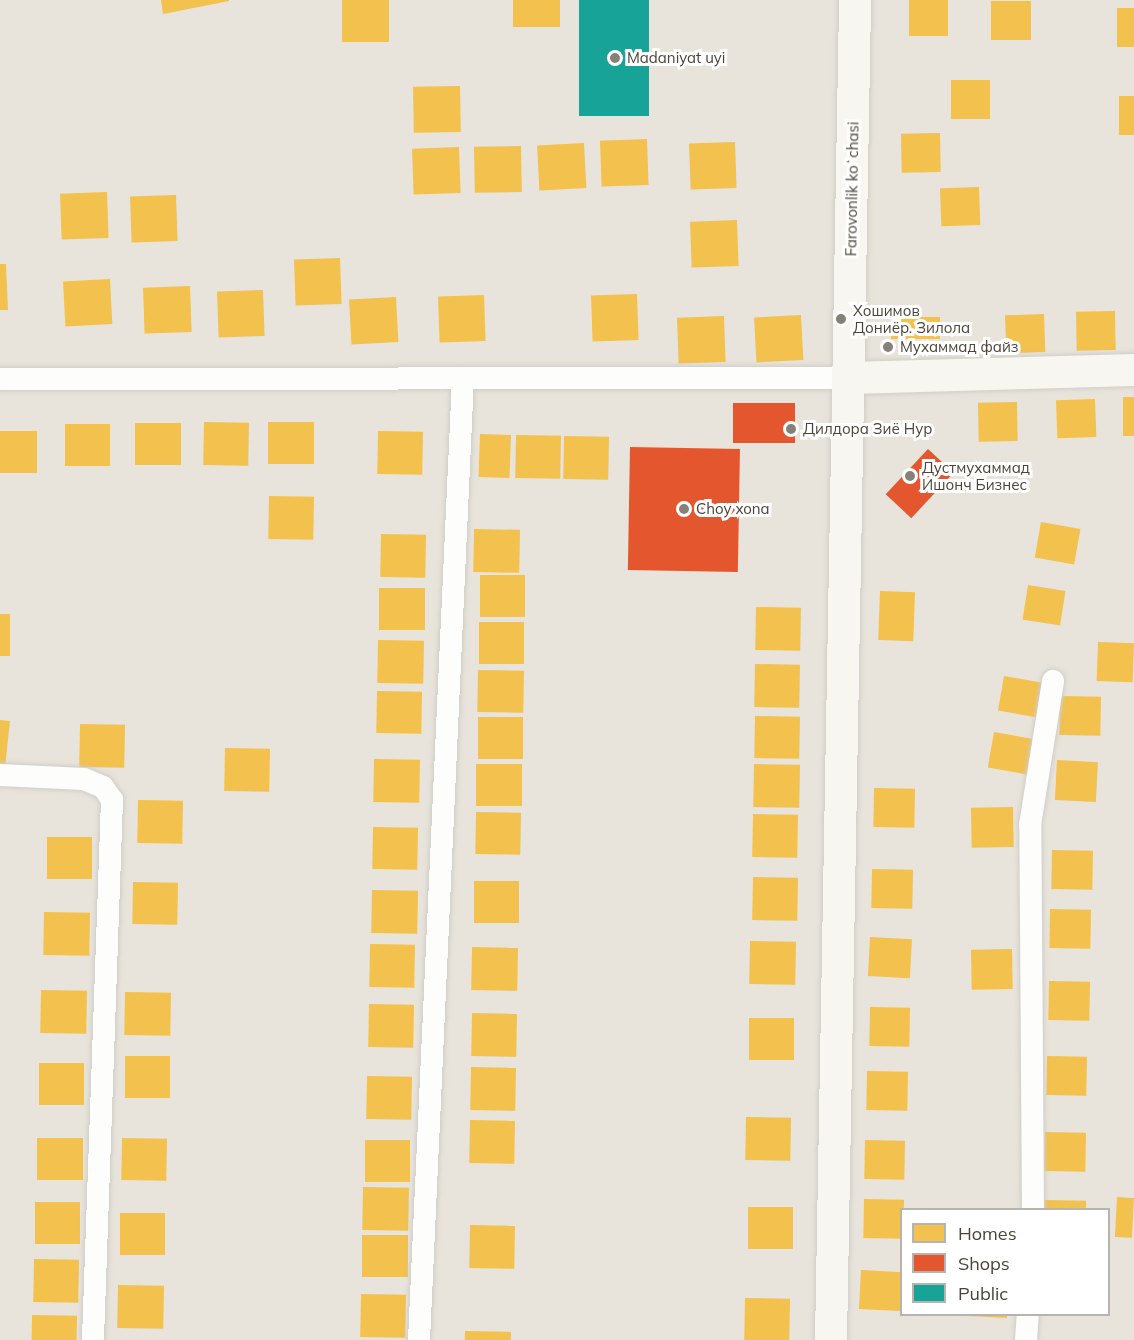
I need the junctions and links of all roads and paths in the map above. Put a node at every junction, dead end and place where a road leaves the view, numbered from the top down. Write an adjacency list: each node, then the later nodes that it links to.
1 (855, 0): 4 (street, Farovonlik koʻchasi)
2 (1134, 370): 4 (street)
3 (463, 378): 4 (street); 5 (street); 11 (street)
4 (849, 378): 12 (street, Farovonlik koʻchasi)
5 (0, 379)
6 (1053, 681): 8 (street)
7 (0, 775): 10 (street)
8 (1033, 1208)
9 (1028, 1316): 13 (street)
10 (93, 1340)
11 (419, 1340)
12 (831, 1340)
13 (1026, 1340)

